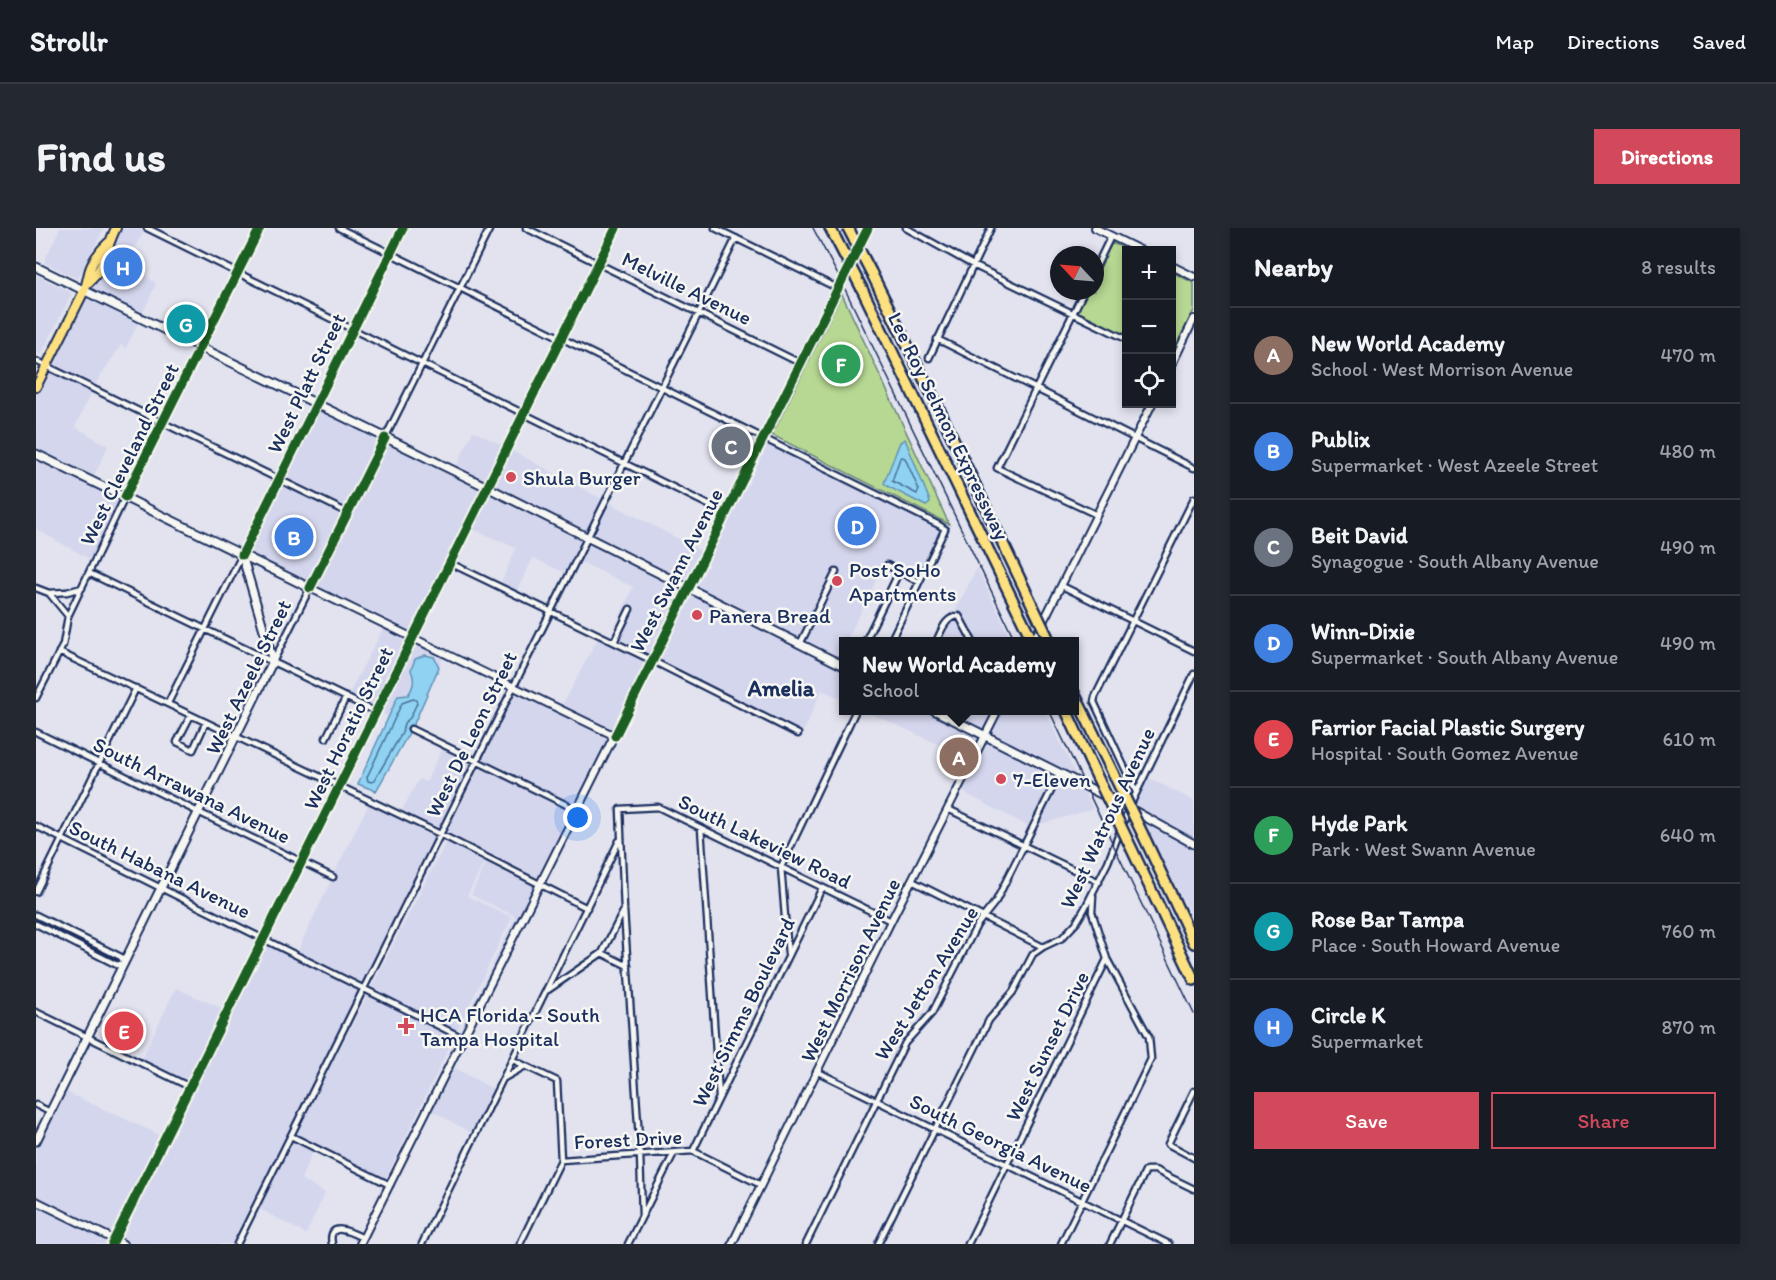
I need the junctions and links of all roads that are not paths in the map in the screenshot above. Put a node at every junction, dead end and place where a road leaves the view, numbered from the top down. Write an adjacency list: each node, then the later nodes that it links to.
1 (116, 228): 27 (main road)
2 (147, 228): 25 (street)
3 (260, 228): 25 (main road, West Cleveland Street)
4 (339, 228): 20 (street)
5 (403, 228): 20 (main road, West Platt Street)
6 (490, 228): 28 (street, West Azeele Street)
7 (526, 228): 21 (street, Melville Avenue)
8 (616, 228): 21 (street, West Horatio Street)
9 (715, 228): 17 (street)
10 (830, 228): 89 (highway, Lee Roy Selmon Expressway, bridge)
11 (848, 228): 91 (highway, Lee Roy Selmon Expressway, bridge)
12 (868, 228): 29 (street, West Swann Avenue)
13 (906, 228): 22 (street)
14 (991, 228): 22 (street)
15 (1095, 228): 16 (street)
16 (1111, 236): 18 (street); 19 (street)
17 (736, 238): 29 (street); 31 (street, West De Leon Street)
18 (1132, 246)
19 (1104, 250)
20 (391, 253): 28 (street); 34 (main road, West Platt Street)
21 (598, 263): 31 (street, Melville Avenue); 36 (street, West Horatio Street)
22 (973, 265): 32 (street); 37 (street)
23 (36, 267): 27 (main road)
24 (1176, 268): 26 (street)
25 (238, 272): 34 (street); 38 (main road, West Cleveland Street)
26 (1194, 277)
27 (86, 287): 38 (main road); 44 (main road)
28 (460, 288): 36 (street); 42 (street, West Azeele Street)
29 (837, 288): 43 (street, West Swann Avenue)
30 (1080, 300): 32 (street)
31 (699, 313): 43 (street, Melville Avenue); 46 (street, West De Leon Street)
32 (1073, 313): 35 (street); 47 (street)
33 (1194, 318): 39 (street)
34 (354, 328): 42 (street); 48 (main road, West Platt Street)
35 (1122, 337)
36 (561, 338): 46 (street); 50 (street, West Horatio Street)
37 (937, 339): 40 (street); 47 (street)
38 (200, 347): 48 (main road); 51 (main road, West Cleveland Street)
39 (1176, 354)
40 (928, 358)
41 (36, 361): 44 (street)
42 (423, 363): 50 (street); 53 (street, West Azeele Street)
43 (800, 363): 52 (street, West Swann Avenue)
44 (46, 366): 45 (main road); 51 (street)
45 (36, 387)
46 (662, 388): 52 (street); 56 (street, West De Leon Street)
47 (1036, 389): 54 (street); 64 (street)
48 (316, 404): 53 (main road); 58 (main road, West Platt Street)
49 (1150, 408): 54 (street)
50 (524, 413): 56 (street); 59 (street, West Horatio Street)
51 (162, 423): 58 (street); 60 (main road, West Cleveland Street)
52 (763, 437): 63 (street, West Swann Avenue); 72 (street)
53 (385, 438): 59 (main road); 62 (main road, West Azeele Street)
54 (1136, 438): 57 (street); 64 (street)
55 (36, 454): 60 (main road)
56 (624, 462): 63 (street); 65 (street, West De Leon Street)
57 (1194, 468)
58 (279, 479): 62 (street); 66 (main road, West Platt Street)
59 (487, 487): 65 (main road); 67 (street, West Horatio Street)
60 (125, 497): 66 (main road); 71 (street, West Cleveland Street)
61 (1194, 498): 82 (street)
62 (348, 513): 76 (main road, West Azeele Street)
63 (725, 513): 77 (street, West Swann Avenue)
64 (1097, 515): 73 (street)
65 (587, 537): 77 (main road); 80 (street, West De Leon Street)
66 (242, 555): 76 (main road); 83 (street, West Platt Street); 97 (main road)
67 (450, 563): 80 (street); 84 (street, West Horatio Street)
68 (887, 566): 70 (street)
69 (836, 572): 93 (street)
70 (899, 572): 72 (street); 85 (street)
71 (89, 573): 75 (street, West Cleveland Street); 83 (street)
72 (919, 582): 86 (street)
73 (1062, 586): 82 (street); 90 (street)
74 (36, 588): 78 (street)
75 (82, 588): 78 (street); 81 (street, West Cleveland Street)
76 (310, 588): 84 (street); 97 (street, West Azeele Street)
77 (688, 588): 93 (main road); 96 (street, West Swann Avenue)
78 (49, 593): 81 (street)
79 (630, 609): 92 (street)
80 (550, 611): 92 (street); 100 (street, West De Leon Street)
81 (68, 616): 95 (street, West Cleveland Street)
82 (1133, 621): 94 (street); 124 (street)
83 (206, 628): 97 (street); 105 (street, West Platt Street)
84 (413, 637): 100 (street); 106 (street, West Horatio Street)
85 (867, 637)
86 (892, 637)
87 (938, 637): 88 (street)
88 (970, 637)
89 (1031, 637)
90 (1036, 637)
91 (1048, 637)
92 (614, 642): 96 (street)
93 (800, 644): 98 (main road)
94 (1194, 651)
95 (59, 652): 101 (street); 103 (street, West Cleveland Street)
96 (651, 660): 115 (street); 117 (street, West Swann Avenue)
97 (273, 661): 102 (street); 116 (main road, West Azeele Street)
98 (839, 664)
99 (1194, 674): 124 (street, West Watrous Avenue)
100 (513, 686): 117 (street); 120 (street, West De Leon Street)
101 (136, 688): 105 (street); 121 (street)
102 (346, 697): 106 (street); 119 (street)
103 (36, 698)
104 (1079, 703): 153 (highway, bridge)
105 (168, 704): 107 (street)
106 (376, 712): 123 (street, West Horatio Street)
107 (191, 715): 112 (street); 112 (street)
108 (854, 715): 137 (street)
109 (942, 715): 118 (main road)
110 (996, 715): 118 (street, West Morrison Avenue)
111 (1068, 715): 160 (highway, bridge)
112 (206, 722): 116 (street)
113 (411, 729): 120 (street)
114 (36, 732): 121 (street, South Arrawana Avenue)
115 (798, 734)
116 (237, 736): 123 (street); 128 (main road, West Azeele Street)
117 (615, 736): 127 (street, West Swann Avenue)
118 (986, 736): 122 (main road); 126 (street, West Morrison Avenue)
119 (326, 738)
120 (477, 760): 127 (street); 131 (street, West De Leon Street)
121 (99, 763): 128 (street, South Arrawana Avenue); 133 (street)
122 (1060, 773): 125 (main road); 135 (street, West Jetton Avenue)
123 (340, 786): 131 (street); 136 (street, West Horatio Street)
124 (1136, 792): 125 (street, West Watrous Avenue)
125 (1129, 808): 134 (main road); 140 (street, West Watrous Avenue)
126 (948, 809): 135 (street); 139 (street, West Morrison Avenue)
127 (577, 810): 141 (street, West Swann Avenue)
128 (199, 813): 136 (street, South Arrawana Avenue); 142 (main road, West Azeele Street)
129 (36, 826): 133 (street, South Habana Avenue)
130 (700, 828): 132 (street, South Lakeview Road); 137 (street, South Lakeview Road); 172 (street)
131 (440, 834): 141 (street); 161 (street, West De Leon Street)
132 (620, 838): 146 (street); 147 (street)
133 (62, 839): 142 (street, South Habana Avenue); 144 (street)
134 (1194, 844)
135 (1024, 846): 140 (street); 149 (street, West Jetton Avenue)
136 (302, 862): 138 (street, South Arrawana Avenue); 152 (street, West Horatio Street)
137 (781, 867): 143 (street, South Lakeview Road); 156 (street)
138 (333, 877)
139 (912, 882): 149 (street); 150 (street, West Morrison Avenue)
140 (1099, 882): 145 (street, West Watrous Avenue)
141 (540, 883): 146 (street); 165 (street, West Swann Avenue)
142 (162, 888): 152 (street, South Habana Avenue); 158 (main road, West Azeele Street)
143 (822, 888): 150 (street, South Lakeview Road); 156 (street, West Simms Boulevard)
144 (36, 892)
145 (1093, 893): 154 (street, West Watrous Avenue); 157 (street)
146 (587, 908): 162 (street)
147 (624, 910): 155 (street); 159 (street)
148 (36, 915): 158 (street)
149 (984, 917): 154 (street); 173 (street, West Jetton Avenue)
150 (891, 921): 168 (street, West Morrison Avenue)
151 (36, 924): 158 (street)
152 (263, 939): 161 (street, South Habana Avenue); 170 (street, West Horatio Street)
153 (1194, 943)
154 (1043, 947): 176 (street, West Watrous Avenue)
155 (602, 953): 159 (street); 162 (street)
156 (788, 956): 172 (street, West Simms Boulevard)
157 (1107, 959): 184 (street, West Sunset Drive); 189 (street)
158 (124, 963): 164 (main road, West Azeele Street)
159 (628, 966): 181 (street)
160 (1194, 980)
161 (364, 987): 165 (street, South Habana Avenue); 177 (street, West De Leon Street)
162 (546, 991): 166 (street)
163 (36, 1011): 164 (street)
164 (87, 1036): 170 (street); 175 (main road, West Azeele Street)
165 (464, 1038): 185 (street, West Swann Avenue)
166 (513, 1060): 167 (street); 169 (street)
167 (525, 1066): 169 (street); 183 (street)
168 (818, 1072): 173 (street, South Georgia Avenue); 186 (street, West Morrison Avenue)
169 (504, 1077): 197 (street)
170 (190, 1087): 193 (street, West Horatio Street)
171 (1194, 1091): 182 (street)
172 (719, 1097): 179 (street, West Simms Boulevard)
173 (877, 1101): 176 (street, South Georgia Avenue); 201 (street, West Jetton Avenue)
174 (36, 1105): 175 (street)
175 (50, 1112): 178 (main road, West Azeele Street)
176 (936, 1129): 184 (street, South Georgia Avenue); 202 (street, West Watrous Avenue)
177 (291, 1136): 185 (street); 195 (street, West De Leon Street)
178 (36, 1141)
179 (693, 1151): 180 (street, Forest Drive); 186 (street, Forest Drive)
180 (674, 1153): 181 (street, Forest Drive); 190 (street)
181 (640, 1154): 183 (street, Forest Drive); 190 (street)
182 (1194, 1158)
183 (561, 1160): 198 (street)
184 (1007, 1164): 189 (street, South Georgia Avenue); 203 (street, West Sunset Drive)
185 (391, 1185): 192 (street, West Swann Avenue)
186 (761, 1185): 200 (street, West Morrison Avenue)
187 (1194, 1189): 191 (street)
188 (36, 1202): 193 (street)
189 (1082, 1202): 191 (street, South Georgia Avenue); 204 (street)
190 (642, 1216): 199 (street)
191 (1121, 1220): 205 (street); 206 (street, South Georgia Avenue)
192 (362, 1241): 196 (street)
193 (113, 1242): 194 (street)
194 (123, 1244)
195 (237, 1244)
196 (332, 1244)
197 (422, 1244)
198 (520, 1244)
199 (628, 1244)
200 (732, 1244)
201 (806, 1244)
202 (878, 1244)
203 (968, 1244)
204 (1061, 1244)
205 (1110, 1244)
206 (1169, 1244)

